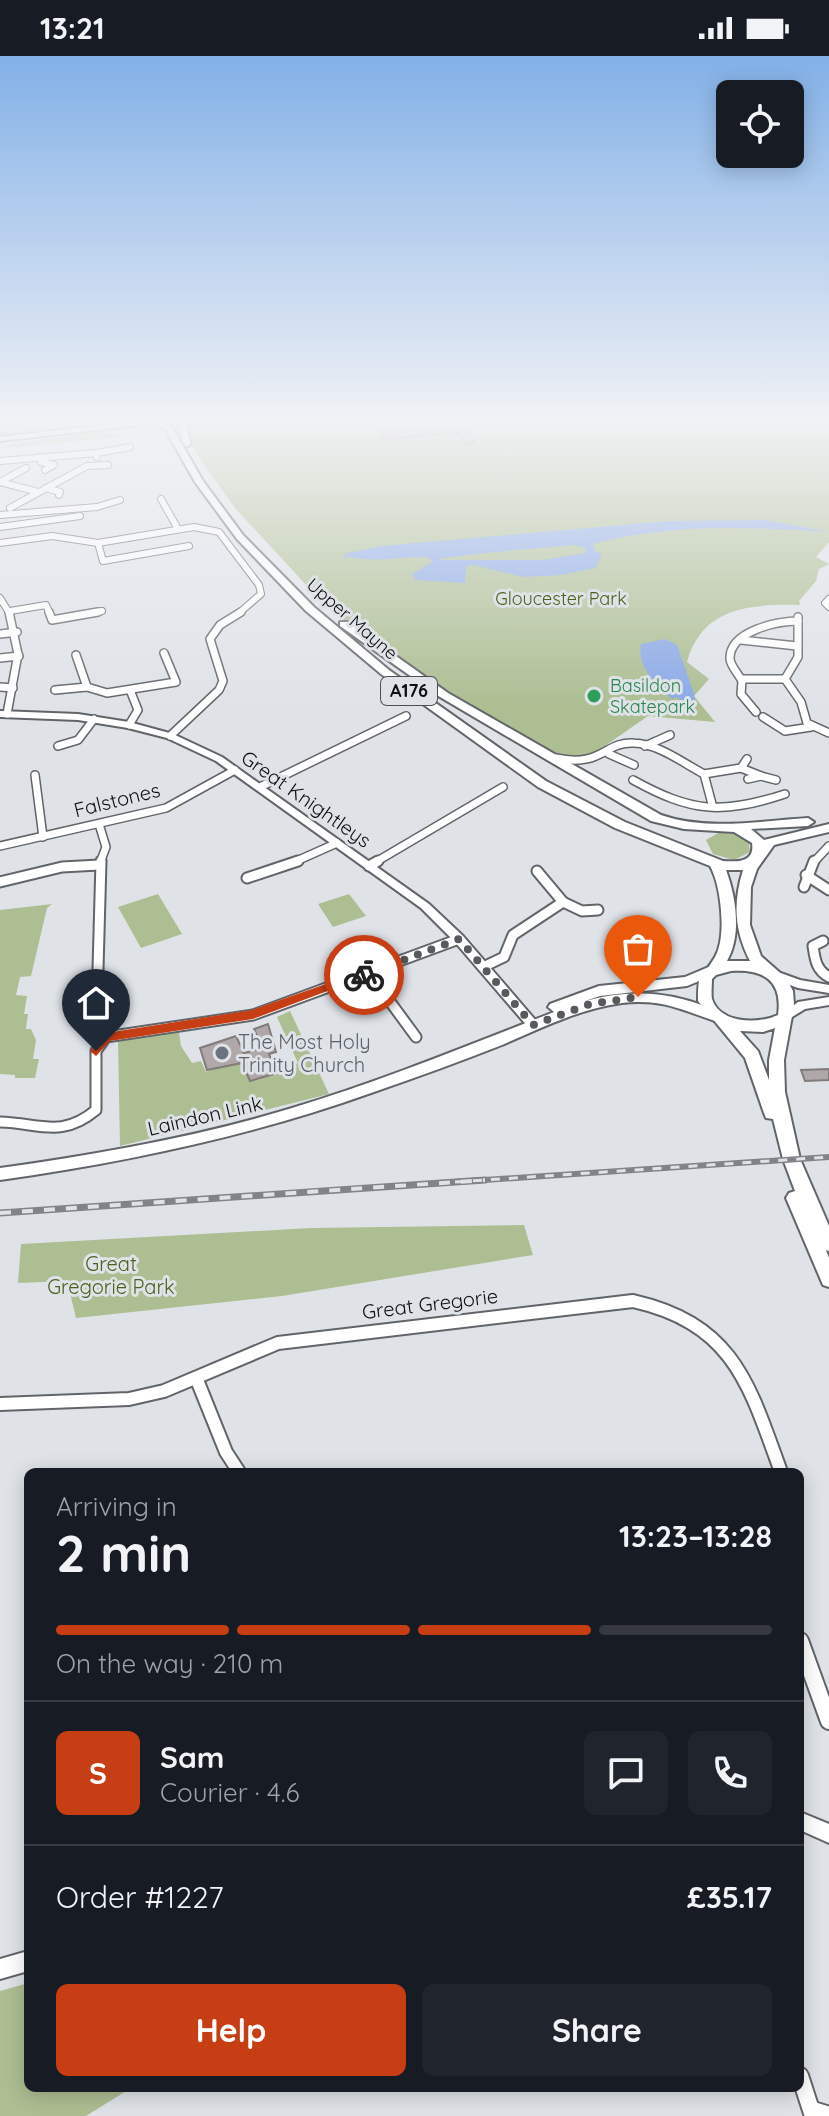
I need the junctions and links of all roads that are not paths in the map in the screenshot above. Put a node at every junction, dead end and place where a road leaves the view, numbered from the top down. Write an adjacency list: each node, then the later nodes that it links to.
1 (62, 515): 5 (street)
2 (170, 515): 6 (street)
3 (224, 515): 67 (main road, Upper Mayne / A176)
4 (237, 515): 40 (main road, Upper Mayne / A176)
5 (0, 527)
6 (178, 529): 8 (street); 37 (street)
7 (0, 543): 8 (street)
8 (98, 543): 9 (street)
9 (189, 546)
10 (0, 598): 13 (street)
11 (829, 599): 12 (street)
12 (829, 607)
13 (10, 611): 14 (street); 15 (street)
14 (102, 611)
15 (17, 632): 16 (street); 21 (street)
16 (0, 634)
17 (741, 640): 18 (street); 18 (street); 23 (street)
18 (797, 646): 24 (street)
19 (164, 653): 29 (street)
20 (76, 655): 26 (street)
21 (19, 656): 22 (street); 27 (street)
22 (0, 658)
23 (743, 679): 24 (street); 34 (street)
24 (785, 679): 34 (street)
25 (0, 687): 27 (street)
26 (87, 687): 28 (street); 29 (street)
27 (13, 688): 30 (street)
28 (55, 690)
29 (130, 690): 33 (street)
30 (4, 714): 32 (street, Great Knightleys)
31 (406, 716): 53 (street)
32 (94, 719): 33 (street, Great Knightleys); 38 (street)
33 (129, 725): 37 (street, Great Knightleys)
34 (811, 727): 35 (street)
35 (829, 733)
36 (670, 735): 39 (street)
37 (170, 736): 46 (street, Great Knightleys)
38 (58, 746)
39 (645, 746): 41 (street); 47 (street)
40 (536, 749): 44 (street); 55 (main road, Upper Mayne / A176)
41 (609, 754): 43 (street); 44 (street)
42 (747, 759): 45 (street)
43 (634, 765)
44 (596, 766): 55 (street)
45 (741, 768): 47 (street); 49 (street)
46 (235, 770): 53 (street, Great Knightleys); 59 (street, Falstones)
47 (704, 774): 57 (street)
48 (35, 775): 62 (street)
49 (761, 776): 50 (street); 52 (street)
50 (748, 779)
51 (633, 780): 57 (street)
52 (776, 780)
53 (260, 787): 63 (street, Great Knightleys)
54 (503, 787): 69 (street)
55 (607, 790): 60 (main road, Upper Mayne / A176)
56 (785, 794): 57 (street)
57 (712, 804)
58 (829, 817): 60 (main road, Upper Mayne)
59 (99, 824): 62 (street, Falstones); 68 (street)
60 (719, 826): 66 (main road); 67 (main road)
61 (829, 828): 66 (main road)
62 (43, 837): 64 (street, Falstones)
63 (337, 843): 69 (street, Great Knightleys); 72 (street)
64 (0, 846)
65 (829, 846): 71 (street)
66 (757, 857): 67 (main road, Upper Mayne / A176); 84 (main road)
67 (708, 859): 82 (main road)
68 (99, 865): 73 (street); 81 (street)
69 (369, 866): 78 (street, Great Knightleys)
70 (537, 871): 76 (street)
71 (806, 875): 74 (street); 75 (street)
72 (247, 878)
73 (0, 882)
74 (804, 887)
75 (829, 890)
76 (563, 902): 77 (street); 80 (street)
77 (598, 910)
78 (459, 939): 80 (street, Great Knightleys); 83 (street)
79 (823, 941): 85 (street)
80 (483, 967): 90 (street, Great Knightleys)
81 (98, 969)
82 (711, 971): 84 (main road); 89 (main road); 90 (main road, Laindon Link)
83 (369, 973): 91 (street); 92 (street)
84 (772, 974): 86 (street); 88 (main road)
85 (829, 977)
86 (829, 989)
87 (829, 1001): 88 (street)
88 (784, 1018): 89 (main road); 94 (main road)
89 (721, 1019): 90 (main road, Laindon Link); 96 (main road)
90 (530, 1022): 93 (main road, Laindon Link)
91 (416, 1037)
92 (0, 1122)
93 (0, 1174)
94 (825, 1227): 95 (street)
95 (829, 1259)
96 (829, 1279)
97 (197, 1380): 98 (street, Great Gregorie); 99 (street); 100 (street, Great Gregorie)
98 (0, 1404)
99 (236, 1468)
100 (779, 1468)
101 (804, 1652): 102 (street)
102 (829, 1721)
103 (804, 1823): 104 (street)
104 (829, 1834)
105 (24, 1962): 106 (street)
106 (0, 1969)
107 (804, 2084): 108 (street)
108 (818, 2113)

